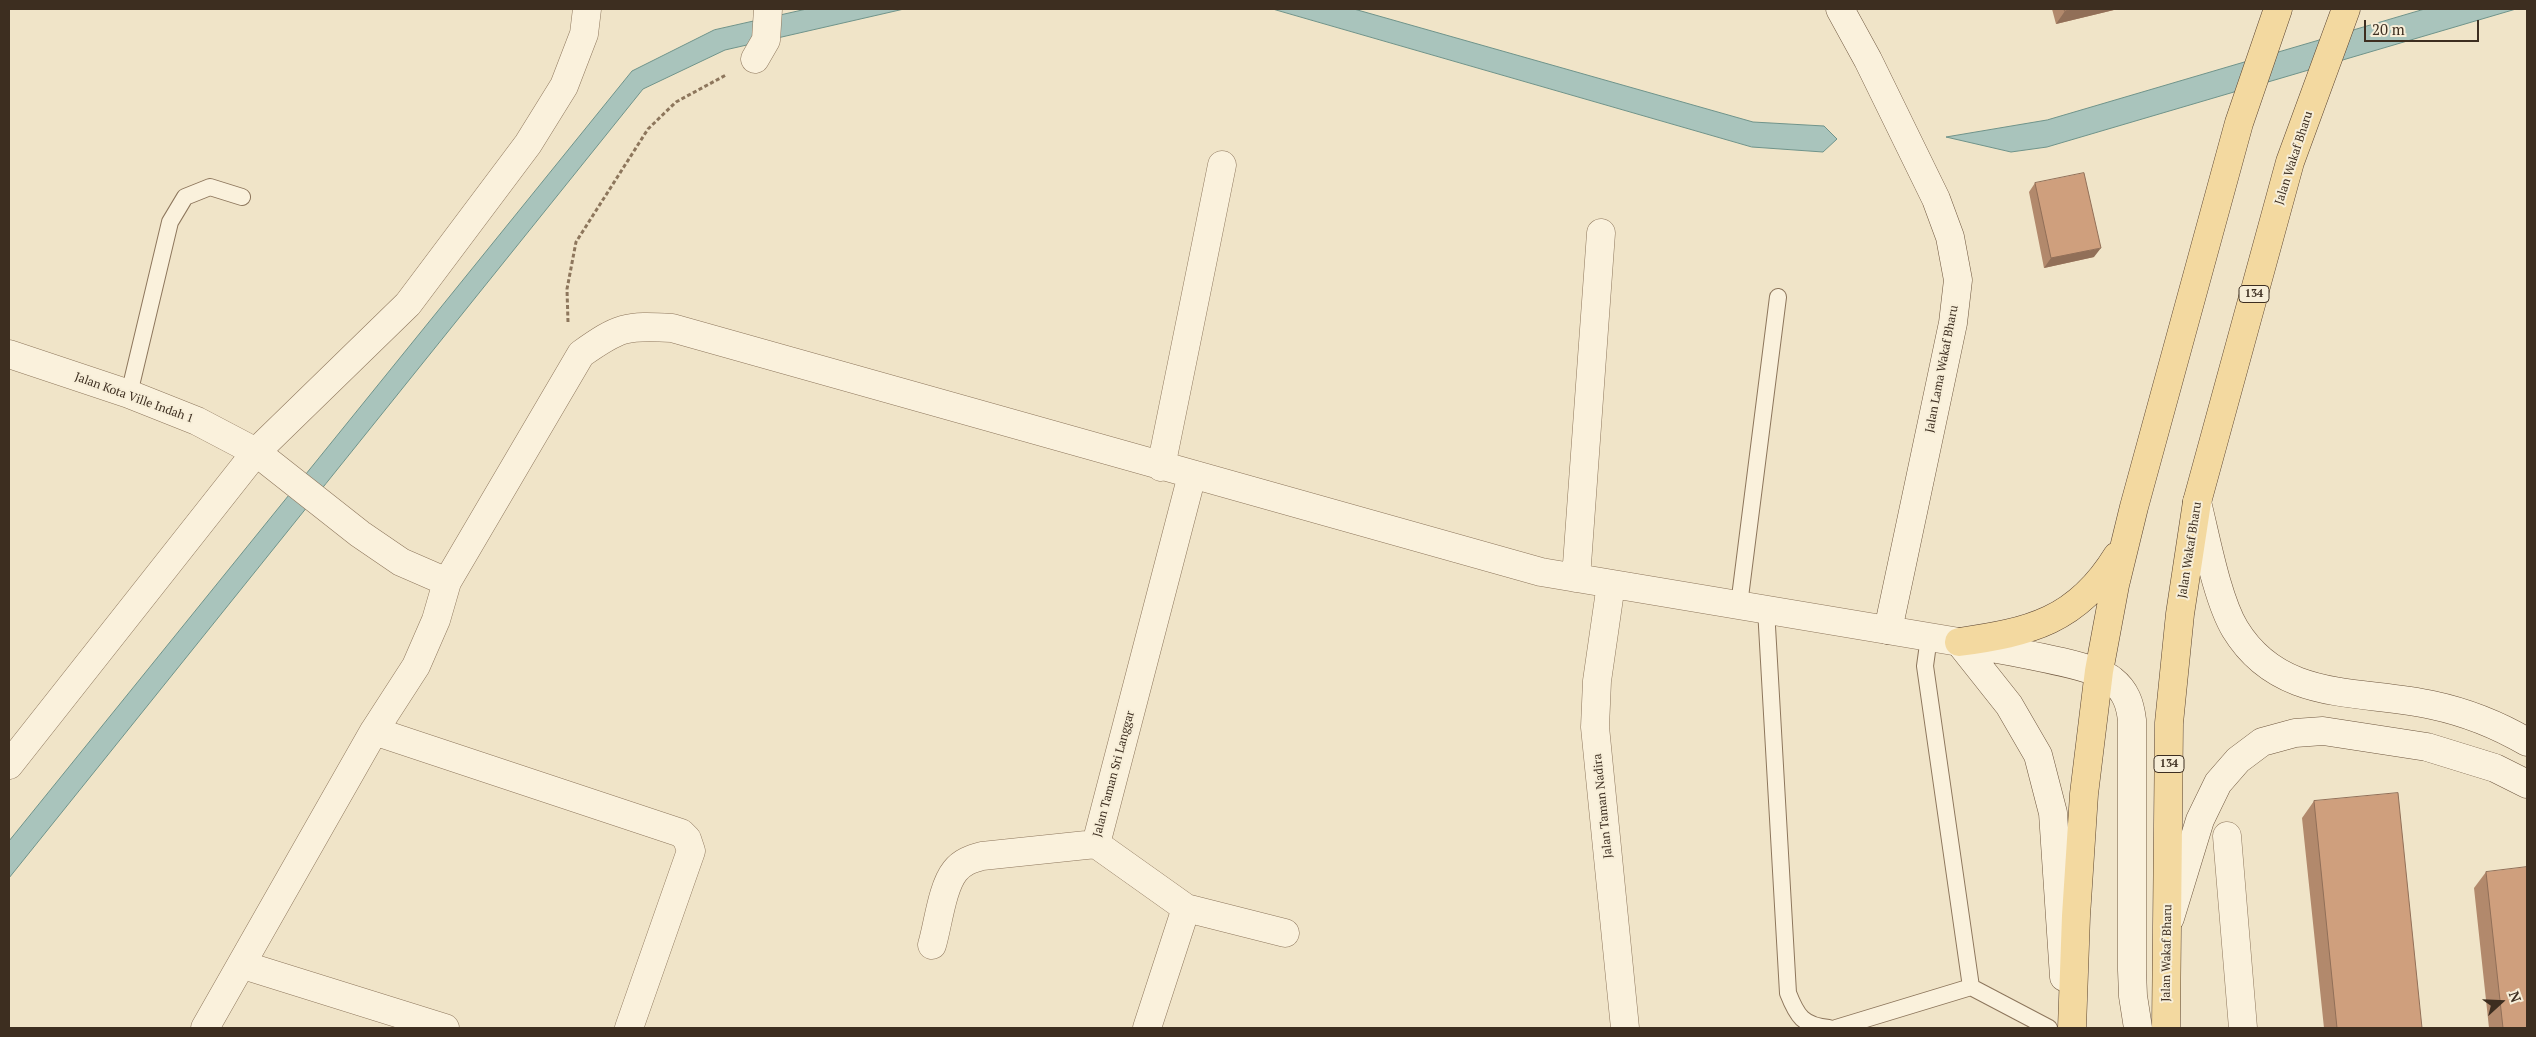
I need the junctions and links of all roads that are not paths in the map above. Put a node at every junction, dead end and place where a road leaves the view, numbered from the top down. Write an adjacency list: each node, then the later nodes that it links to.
1 (587, 9): 13 (street)
2 (1840, 9): 23 (street, Jalan Lama Wakaf Bharu)
3 (2278, 9): 17 (main road)
4 (2346, 9): 16 (main road, Jalan Wakaf Bharu / 134)
5 (768, 10): 6 (street)
6 (760, 50)
7 (1222, 165): 14 (street)
8 (242, 197): 12 (lane)
9 (1601, 233): 18 (street)
10 (1778, 297): 21 (lane)
11 (9, 354): 12 (street, Jalan Kota Ville Indah 1)
12 (129, 394): 13 (street, Jalan Kota Ville Indah 1)
13 (265, 459): 19 (street, Jalan Kota Ville Indah 1); 29 (street)
14 (1162, 467): 15 (street); 19 (street)
15 (1192, 475): 18 (street); 32 (street, Jalan Taman Sri Langgar)
16 (2196, 502): 28 (street); 34 (main road, Jalan Wakaf Bharu / 134)
17 (2125, 544): 25 (main road); 26 (main road)
18 (1576, 578): 20 (street)
19 (446, 582): 27 (street)
20 (1611, 584): 21 (street); 43 (street, Jalan Taman Nadira)
21 (1739, 605): 22 (street)
22 (1766, 610): 23 (street); 44 (lane)
23 (1888, 630): 24 (street)
24 (1929, 637): 25 (street); 38 (lane)
25 (1959, 642): 26 (street); 47 (street)
26 (2099, 671): 47 (main road); 48 (street)
27 (374, 731): 37 (street); 41 (street)
28 (2527, 742)
29 (9, 765)
30 (2527, 784): 34 (street)
31 (2227, 836): 50 (street)
32 (1096, 844): 33 (street, Jalan Taman Sri Langgar); 36 (street)
33 (1186, 908): 35 (street); 42 (street)
34 (2167, 926): 49 (main road, Jalan Wakaf Bharu / 134)
35 (1285, 933)
36 (932, 945)
37 (243, 965): 39 (street); 40 (street)
38 (1971, 987): 45 (lane); 46 (lane)
39 (205, 1028)
40 (445, 1028)
41 (629, 1028)
42 (1147, 1028)
43 (1624, 1028)
44 (1829, 1028)
45 (1836, 1028)
46 (2049, 1028)
47 (2071, 1028)
48 (2138, 1028)
49 (2166, 1028)
50 (2243, 1028)

